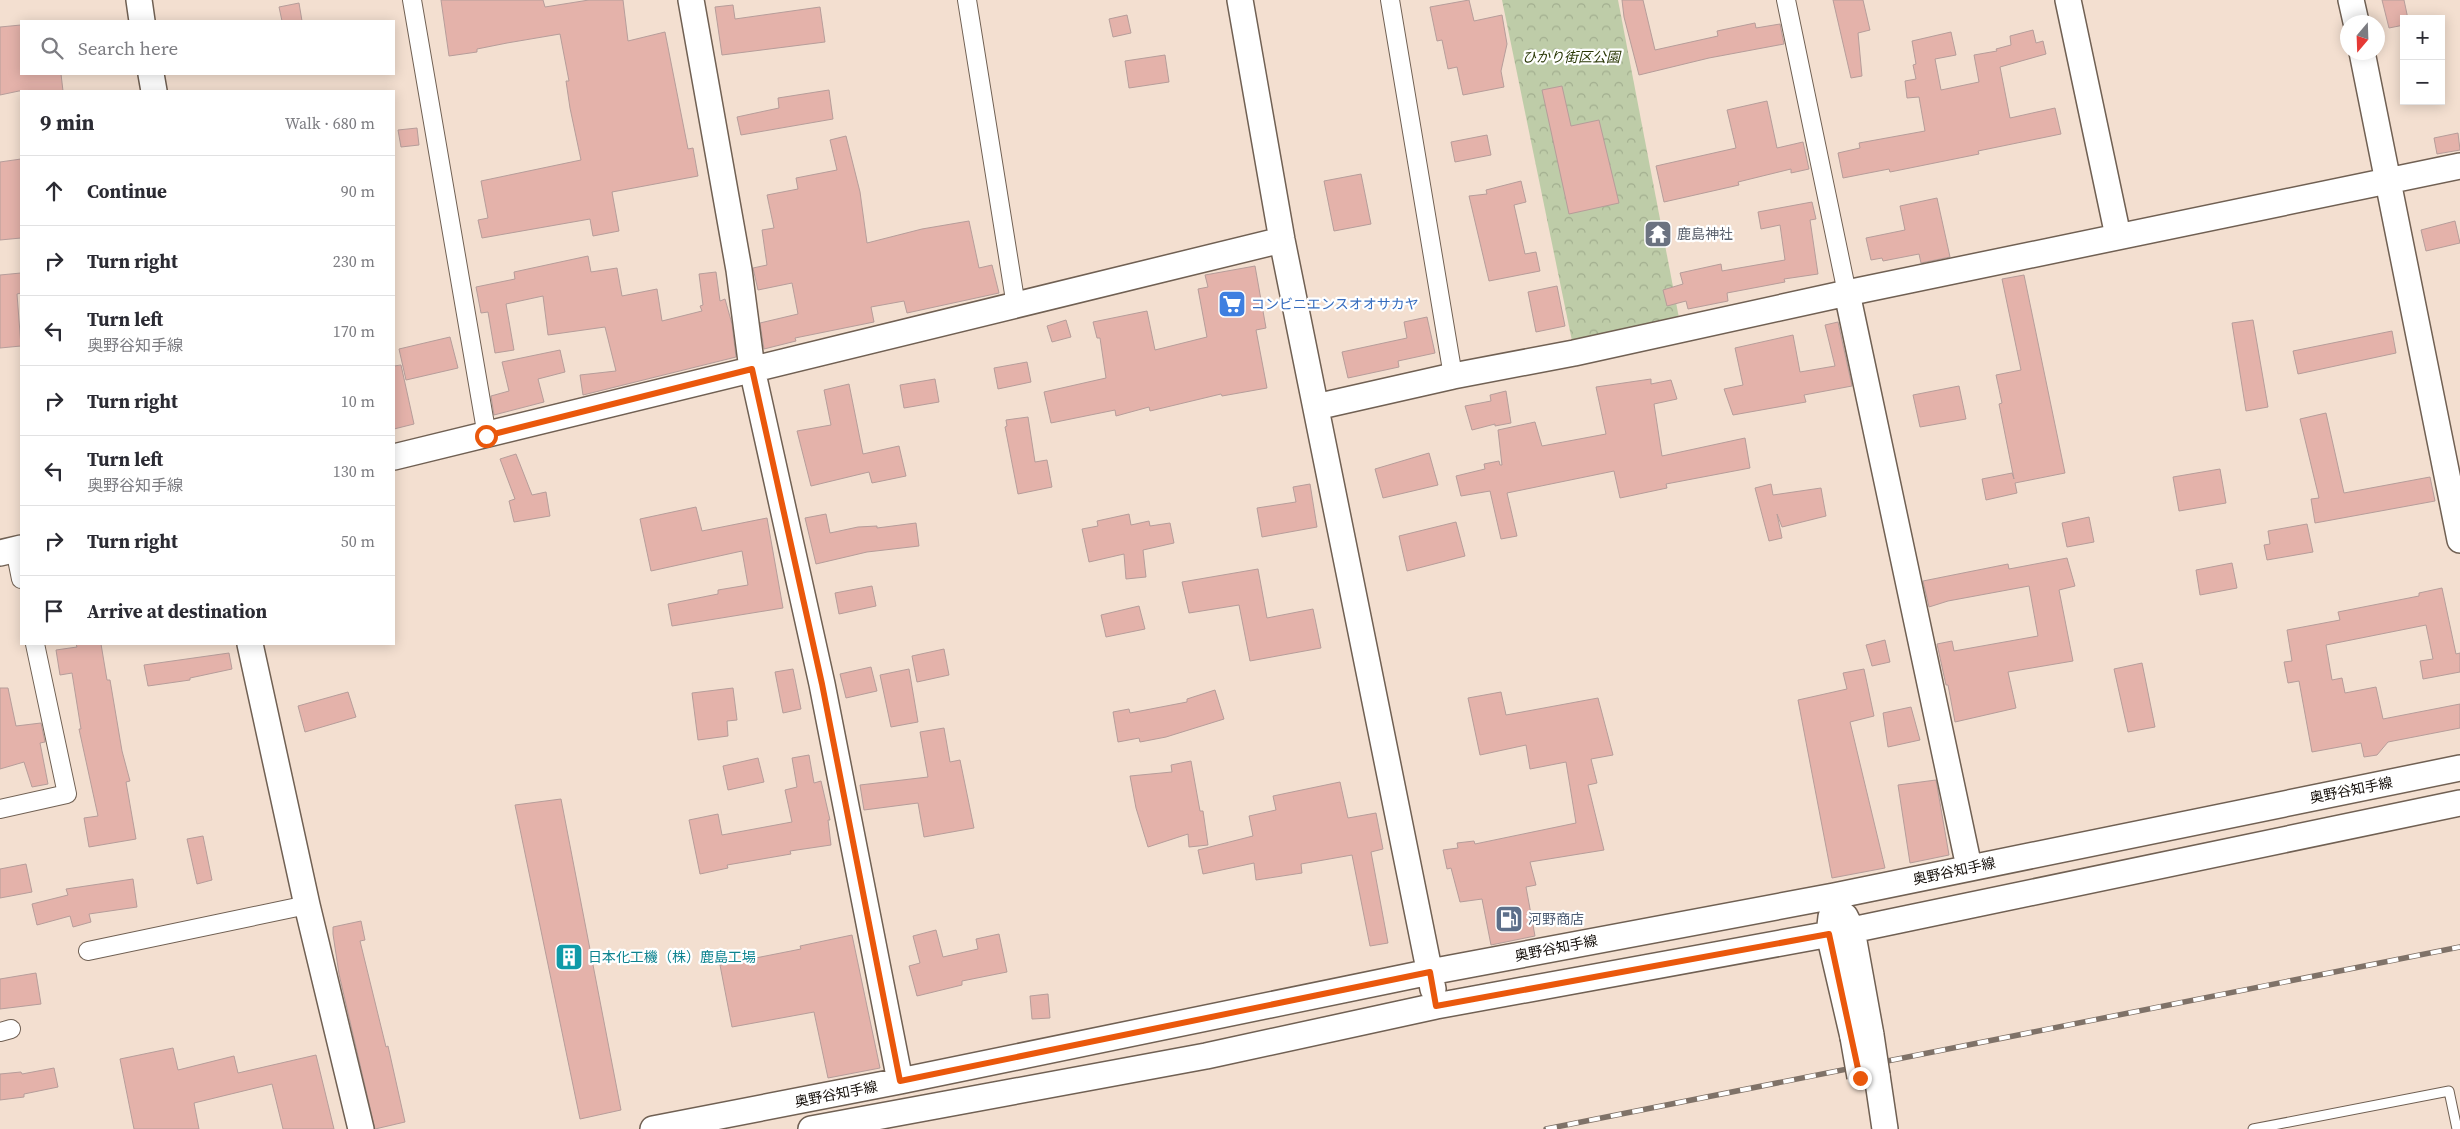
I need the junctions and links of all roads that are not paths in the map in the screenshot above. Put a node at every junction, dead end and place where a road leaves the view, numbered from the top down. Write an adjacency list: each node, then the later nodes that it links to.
1 (139, 0): 11 (street)
2 (412, 0): 24 (street)
3 (691, 0): 21 (street)
4 (967, 0): 20 (street)
5 (1240, 0): 18 (street)
6 (1390, 0): 22 (street)
7 (1786, 0): 19 (street)
8 (2068, 0): 17 (street)
9 (2351, 0): 10 (street)
10 (2354, 15)
11 (142, 20)
12 (2364, 60): 16 (street)
13 (151, 75): 14 (street)
14 (154, 90)
15 (2460, 166): 16 (street)
16 (2388, 181): 17 (street); 26 (street)
17 (2118, 236): 19 (street)
18 (1282, 240): 20 (street); 23 (street)
19 (1847, 293): 22 (street); 34 (street)
20 (1016, 306): 21 (street)
21 (752, 369): 24 (street); 42 (street)
22 (1453, 376): 23 (street)
23 (1316, 408): 39 (street)
24 (486, 436): 25 (street)
25 (395, 457)
26 (2460, 540)
27 (12, 550): 28 (street)
28 (20, 576)
29 (35, 645): 33 (street)
30 (250, 645): 36 (street)
31 (2460, 768): 34 (street, 奥野谷知手線)
32 (2460, 803): 37 (street)
33 (0, 809)
34 (1969, 867): 35 (street, 奥野谷知手線)
35 (1834, 896): 37 (street); 39 (street, 奥野谷知手線)
36 (306, 905): 38 (street); 43 (street)
37 (1841, 932): 40 (street); 41 (street, bridge)
38 (88, 951)
39 (1430, 972): 40 (street); 42 (street, 奥野谷知手線)
40 (1436, 1006): 45 (street)
41 (1868, 1076): 46 (street); 47 (street)
42 (900, 1081): 44 (street, 奥野谷知手線)
43 (361, 1129)
44 (653, 1129)
45 (811, 1129)
46 (1870, 1129)
47 (1885, 1129)
48 (2253, 1129): 49 (lane)
49 (2457, 1129)

